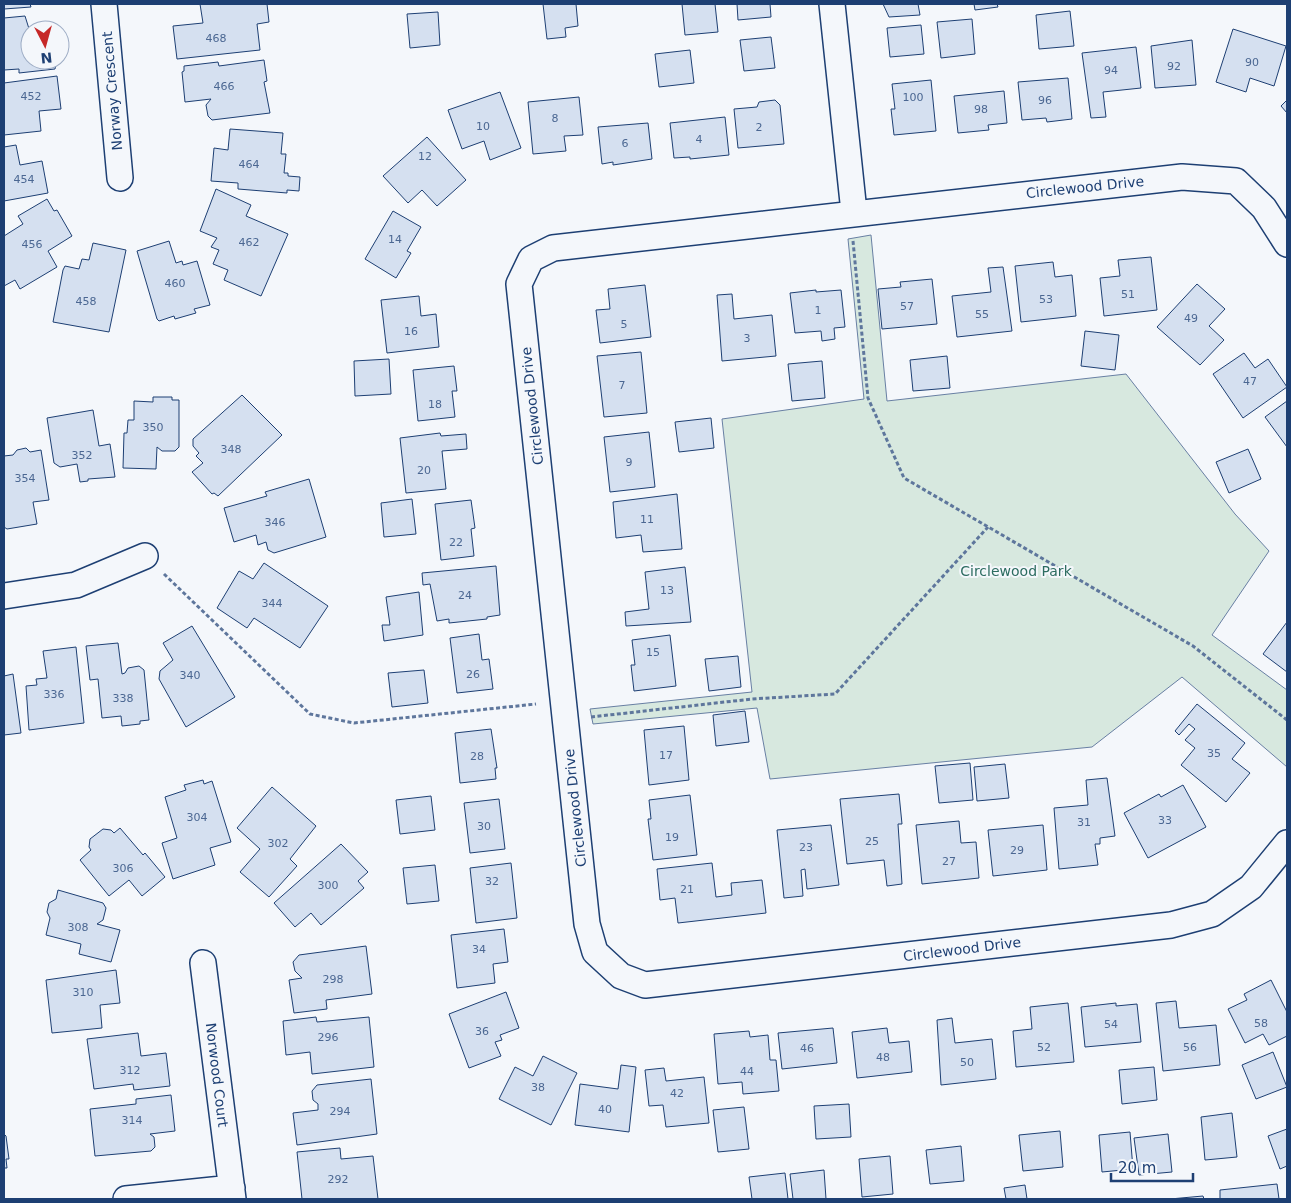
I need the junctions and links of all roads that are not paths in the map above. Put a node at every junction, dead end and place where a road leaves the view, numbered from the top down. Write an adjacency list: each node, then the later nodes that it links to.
1 (104, 4): 3 (street, Norway Crescent)
2 (832, 4): 4 (street)
3 (120, 178)
4 (853, 222): 5 (street, Circlewood Drive); 8 (street, Circlewood Drive)
5 (1287, 244)
6 (145, 556): 7 (street)
7 (4, 596)
8 (1287, 843)
9 (203, 963): 10 (street, Norwood Court)
10 (232, 1194): 11 (street, Norwood Court)
11 (126, 1199)

